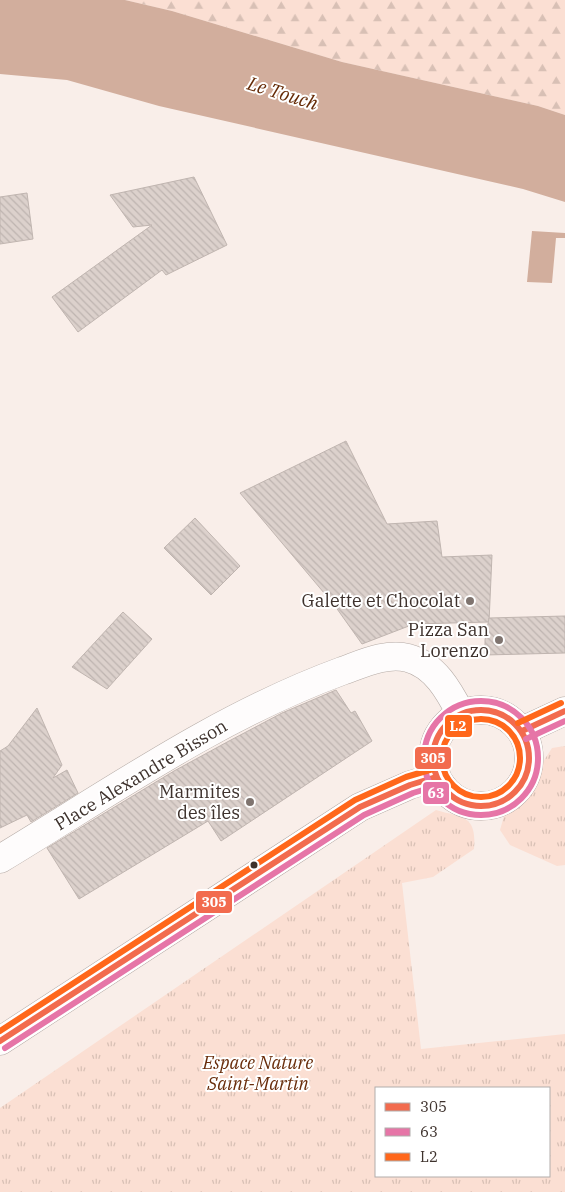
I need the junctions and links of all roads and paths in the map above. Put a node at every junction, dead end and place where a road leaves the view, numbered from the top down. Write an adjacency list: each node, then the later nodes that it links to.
1 (565, 711): 3 (street)
2 (461, 714): 3 (street); 4 (street); 5 (street, Place Alexandre Bisson)
3 (522, 731): 4 (street)
4 (436, 777): 6 (street)
5 (0, 859)
6 (0, 1041)

